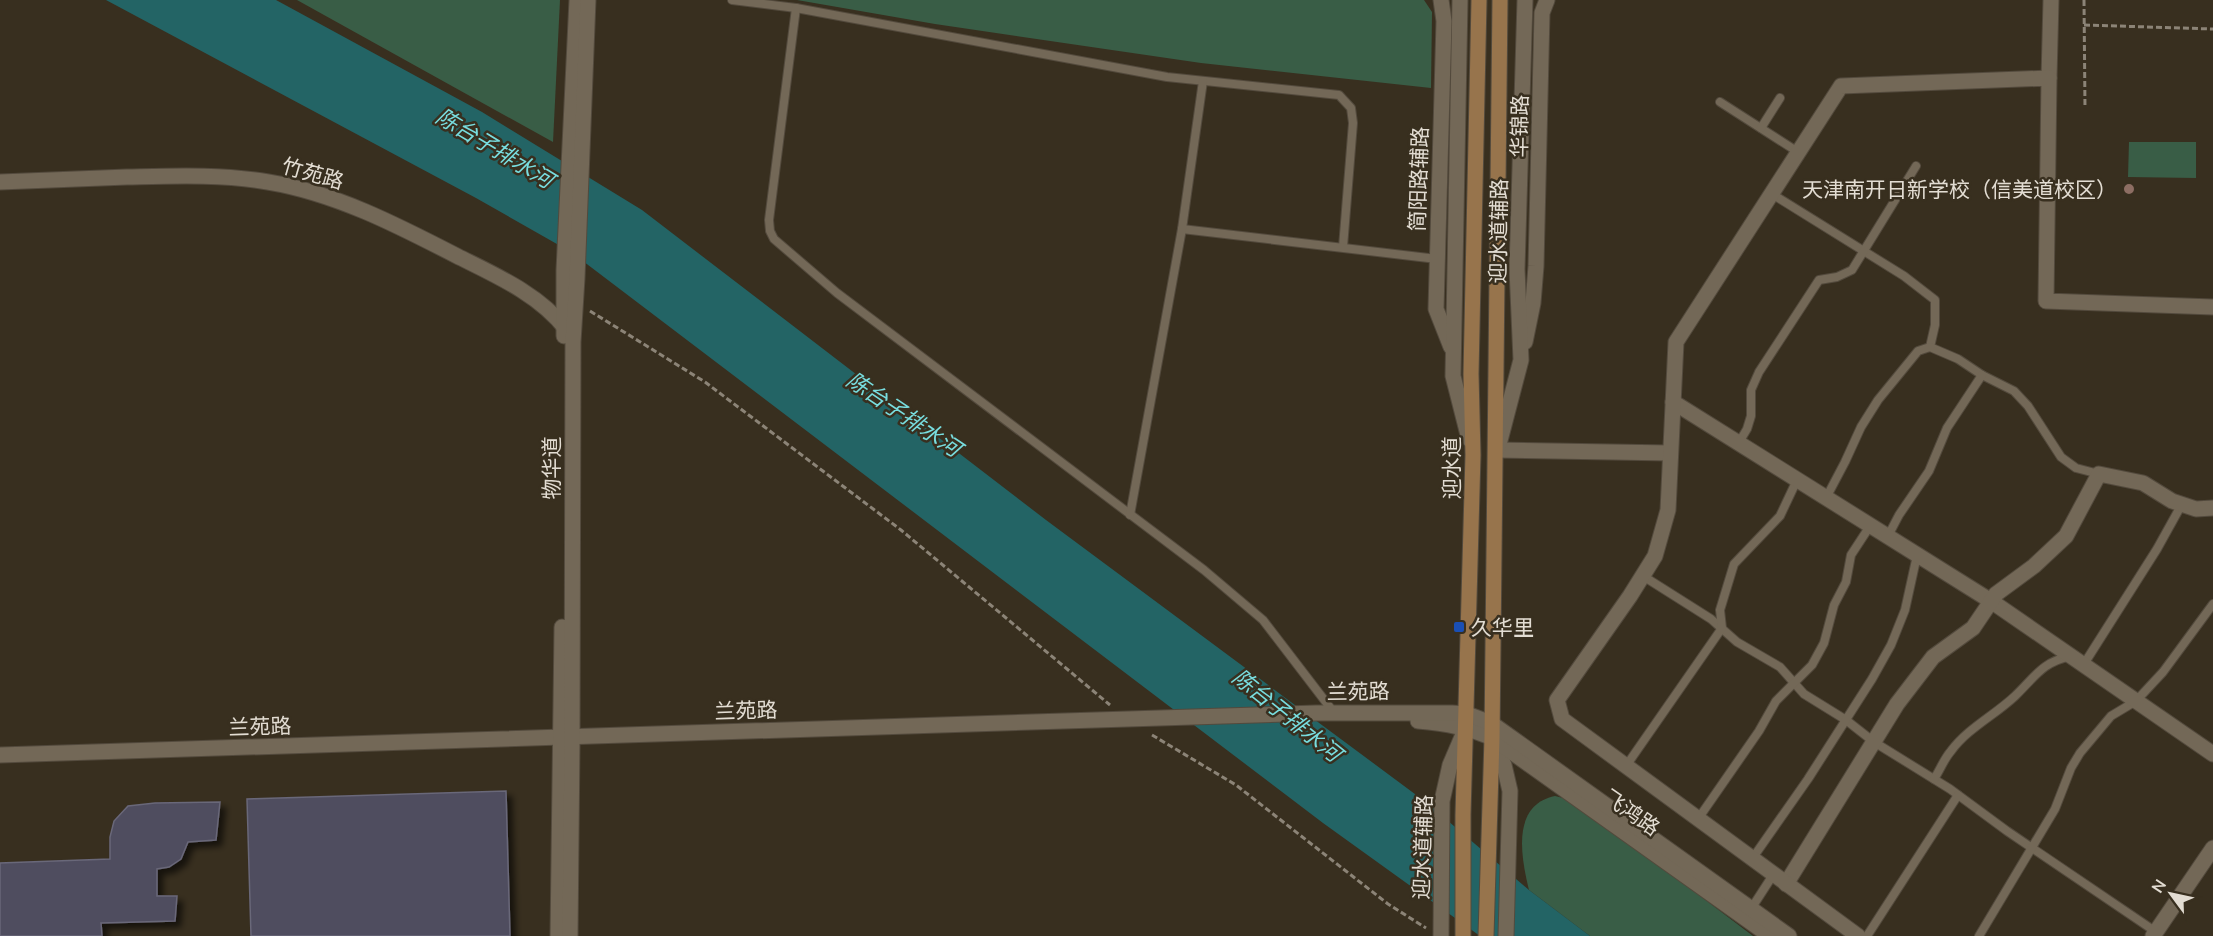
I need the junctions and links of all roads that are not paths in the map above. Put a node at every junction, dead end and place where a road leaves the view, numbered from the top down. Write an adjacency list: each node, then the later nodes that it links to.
1 (577, 0): 18 (street, 物华道)
2 (588, 0): 18 (street, 物华道)
3 (732, 0): 11 (lane)
4 (1441, 0): 26 (street, 简阳路辅路)
5 (1460, 0): 31 (street, 迎水道辅路)
6 (1479, 0): 38 (main road, 迎水道)
7 (1500, 0): 37 (main road, 迎水道)
8 (1525, 0): 32 (street, 迎水道辅路)
9 (1547, 0): 32 (street, 华锦路)
10 (2051, 0): 12 (street)
11 (796, 8): 13 (lane); 44 (lane)
12 (2049, 78): 17 (street); 28 (street)
13 (1203, 81): 23 (lane); 24 (lane)
14 (1780, 98): 16 (lane)
15 (1720, 102): 16 (lane)
16 (1761, 128): 17 (lane)
17 (1798, 152): 22 (street)
18 (576, 153): 27 (street, 物华道)
19 (1916, 166): 25 (lane)
20 (0, 182): 29 (street, 竹苑路)
21 (0, 190): 29 (street, 竹苑路)
22 (1772, 194): 25 (lane); 34 (street)
23 (1182, 229): 24 (lane); 44 (lane)
24 (1343, 248): 26 (lane)
25 (1862, 251): 30 (lane); 35 (lane)
26 (1437, 259): 31 (street, 简阳路辅路)
27 (571, 274): 29 (street, 物华道); 29 (street, 物华道)
28 (2213, 307)
29 (567, 336): 59 (street, 物华道)
30 (1930, 347): 33 (lane); 41 (lane)
31 (1454, 356): 38 (street, 迎水道辅路)
32 (1521, 360): 37 (street, 迎水道辅路)
33 (1982, 375): 39 (lane); 46 (lane)
34 (1673, 402): 35 (street); 36 (street)
35 (1738, 444): 40 (street)
36 (1671, 453): 37 (street); 48 (street)
37 (1496, 454): 58 (main road, 迎水道)
38 (1473, 455): 57 (main road, 迎水道)
39 (2099, 474): 42 (street); 49 (street)
40 (1797, 480): 41 (street); 51 (lane)
41 (1826, 498): 45 (street)
42 (2182, 504): 43 (street); 52 (lane)
43 (2213, 508)
44 (1130, 515): 55 (lane)
45 (1870, 526): 46 (street); 53 (lane)
46 (1888, 536): 47 (street)
47 (1913, 551): 49 (street); 56 (lane)
48 (1643, 576): 51 (lane); 64 (street)
49 (1991, 602): 52 (street); 60 (street)
50 (2213, 604): 54 (lane)
51 (1722, 628): 53 (lane); 64 (lane)
52 (2078, 660): 54 (street); 65 (lane)
53 (1793, 683): 56 (lane); 67 (lane)
54 (2136, 701): 61 (street); 68 (lane)
55 (1329, 717): 57 (street, 兰苑路); 59 (street, 兰苑路)
56 (1846, 720): 60 (lane); 70 (lane)
57 (1467, 721): 58 (street, 飞鸿路); 74 (street, 迎水道辅路); 78 (main road, 迎水道)
58 (1492, 730): 73 (street, 飞鸿路); 79 (main road, 迎水道); 80 (street)
59 (566, 741): 62 (street, 兰苑路); 63 (street, 兰苑路); 76 (street, 物华道); 77 (street, 物华道)
60 (1874, 742): 65 (lane); 72 (street)
61 (2213, 754)
62 (0, 755)
63 (0, 762)
64 (1626, 766): 67 (street)
65 (1934, 779): 66 (lane)
66 (1958, 795): 68 (lane); 84 (lane)
67 (1698, 819): 70 (street)
68 (2032, 848): 75 (lane); 85 (lane)
69 (2213, 848): 75 (street)
70 (1752, 859): 71 (street)
71 (1773, 875): 72 (street); 73 (lane)
72 (1786, 884): 83 (street)
73 (1748, 912): 81 (street, 飞鸿路); 82 (street, 飞鸿路)
74 (1437, 933)
75 (2155, 934)
76 (558, 936)
77 (570, 936)
78 (1463, 936)
79 (1486, 936)
80 (1506, 936)
81 (1770, 936)
82 (1790, 936)
83 (1858, 936)
84 (1867, 936)
85 (1979, 936)

